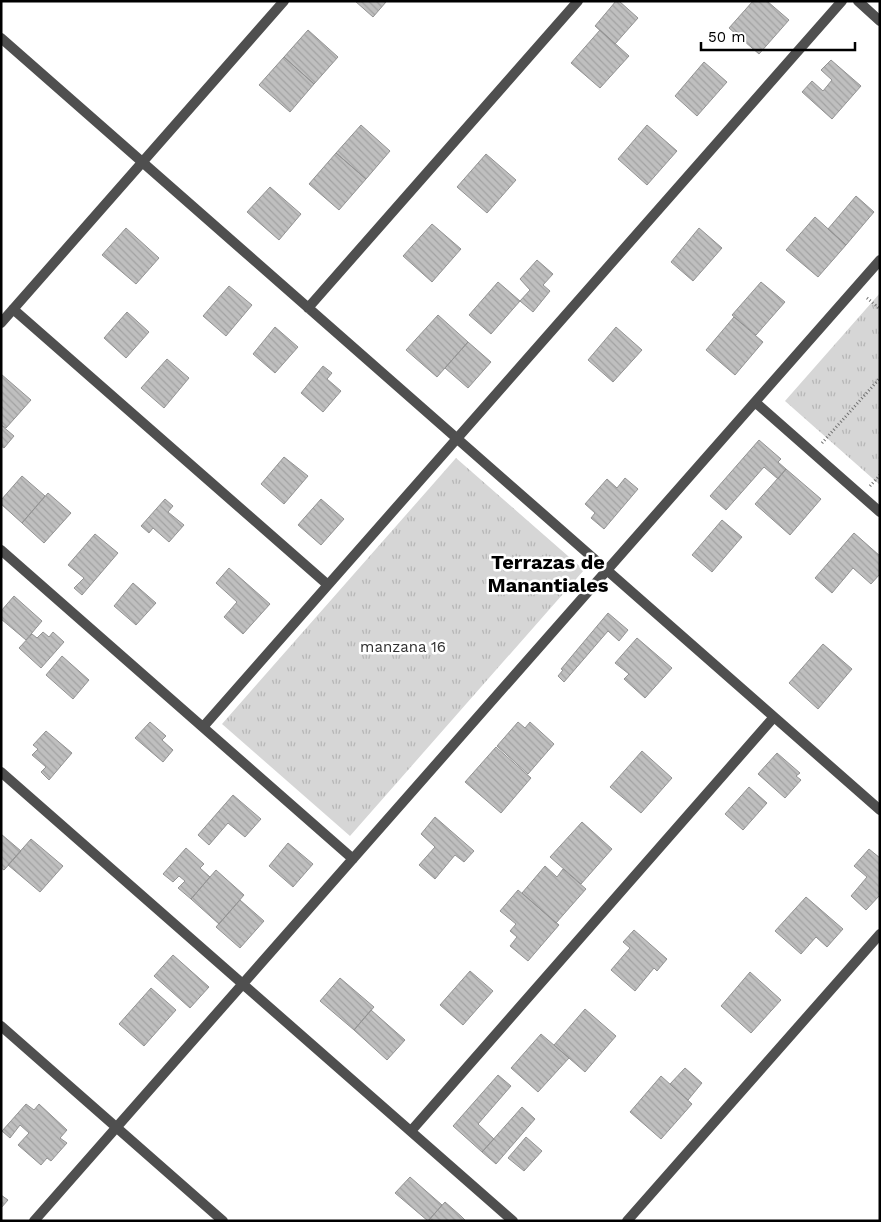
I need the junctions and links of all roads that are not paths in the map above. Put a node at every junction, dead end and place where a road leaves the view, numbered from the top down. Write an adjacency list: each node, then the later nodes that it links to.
1 (284, 1): 7 (street)
2 (578, 1): 9 (street)
3 (842, 1): 13 (street)
4 (858, 1): 5 (street)
5 (880, 21)
6 (1, 38): 7 (street)
7 (142, 162): 9 (street); 10 (street)
8 (880, 260): 12 (street)
9 (308, 308): 13 (street)
10 (14, 309): 11 (street); 17 (street)
11 (1, 323)
12 (755, 402): 14 (street); 16 (street)
13 (457, 439): 16 (street); 17 (street)
14 (880, 512)
15 (1, 550): 19 (street)
16 (607, 570): 18 (street); 22 (street)
17 (328, 585): 19 (street)
18 (774, 717): 21 (street); 27 (street)
19 (203, 727): 22 (street)
20 (1, 772): 24 (street)
21 (880, 810)
22 (353, 859): 24 (street)
23 (880, 934): 31 (street)
24 (243, 984): 26 (street); 27 (street)
25 (1, 1026): 26 (street)
26 (117, 1127): 28 (street); 29 (street)
27 (411, 1131): 30 (street)
28 (34, 1221)
29 (223, 1221)
30 (512, 1221)
31 (627, 1221)

